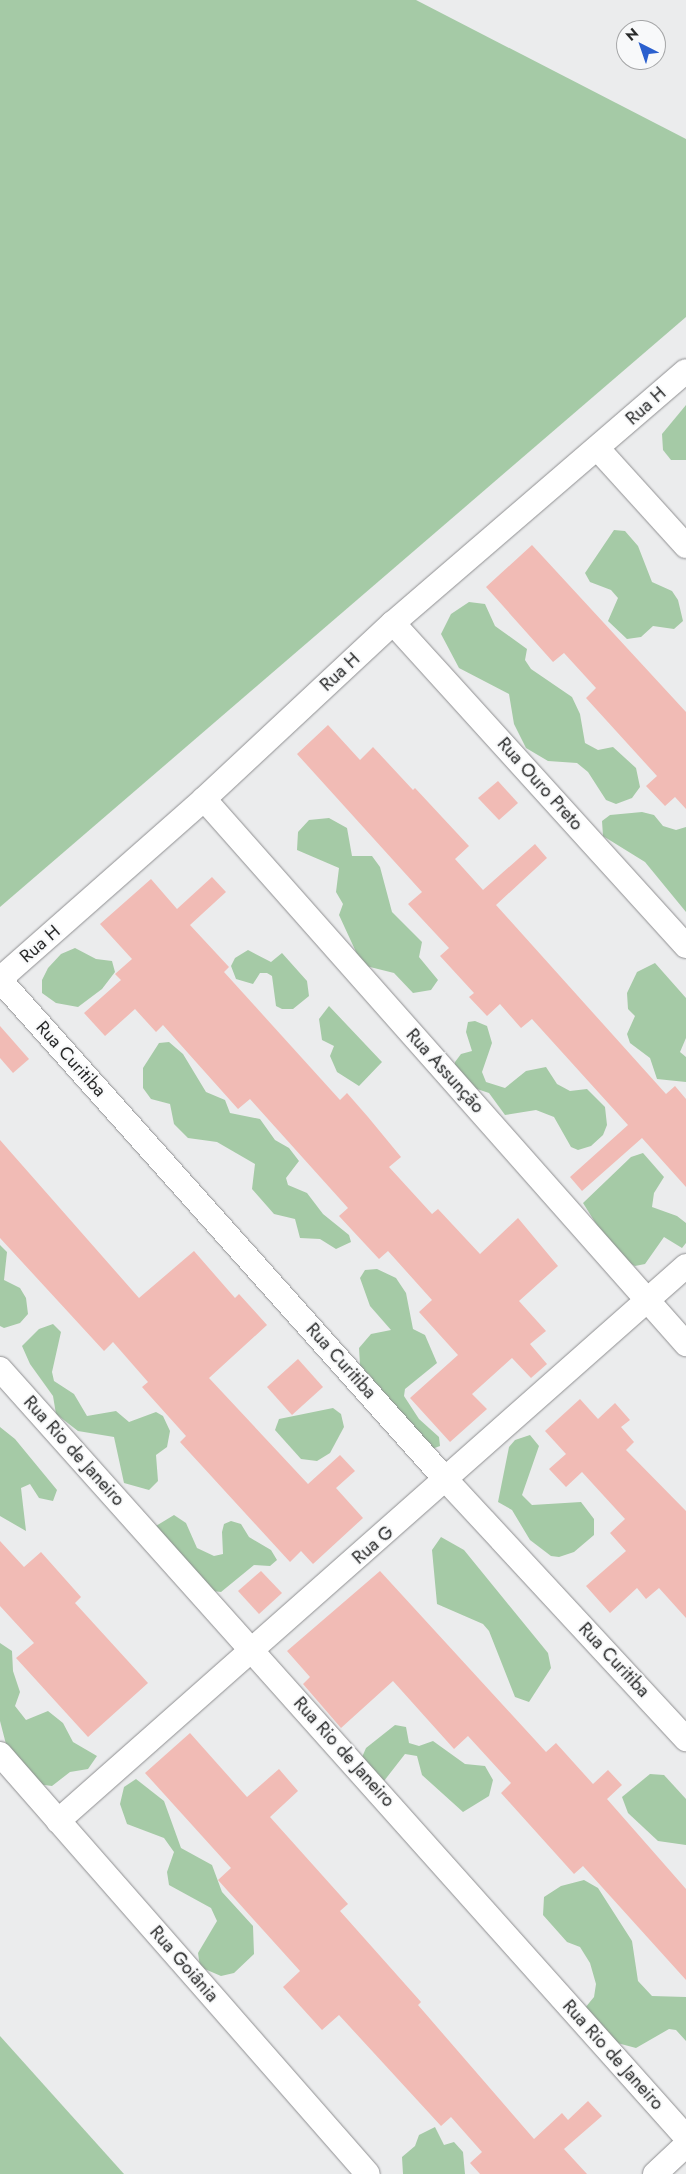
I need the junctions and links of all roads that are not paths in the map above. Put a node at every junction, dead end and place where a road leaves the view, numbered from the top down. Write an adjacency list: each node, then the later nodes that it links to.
1 (686, 371): 2 (street, Rua H)
2 (598, 449): 3 (street); 4 (street, Rua H)
3 (686, 546)
4 (394, 622): 5 (street, Rua H); 6 (street, Rua Ouro Preto)
5 (204, 799): 7 (street, Rua H); 9 (street, Rua Assunção)
6 (686, 946)
7 (0, 979): 12 (street, Rua Curitiba)
8 (686, 1266): 9 (street, Rua G)
9 (648, 1300): 10 (street, Rua Assunção); 12 (street, Rua G)
10 (686, 1344)
11 (0, 1369): 13 (street, Rua Rio de Janeiro)
12 (447, 1481): 13 (street, Rua G); 14 (street, Rua Curitiba)
13 (253, 1650): 16 (street, Rua G); 17 (street, Rua Rio de Janeiro)
14 (686, 1739)
15 (0, 1754): 16 (street, Rua Goiânia)
16 (58, 1821): 19 (street, Rua Goiânia)
17 (686, 2137)
18 (686, 2145): 20 (street)
19 (368, 2174)
20 (655, 2174)

